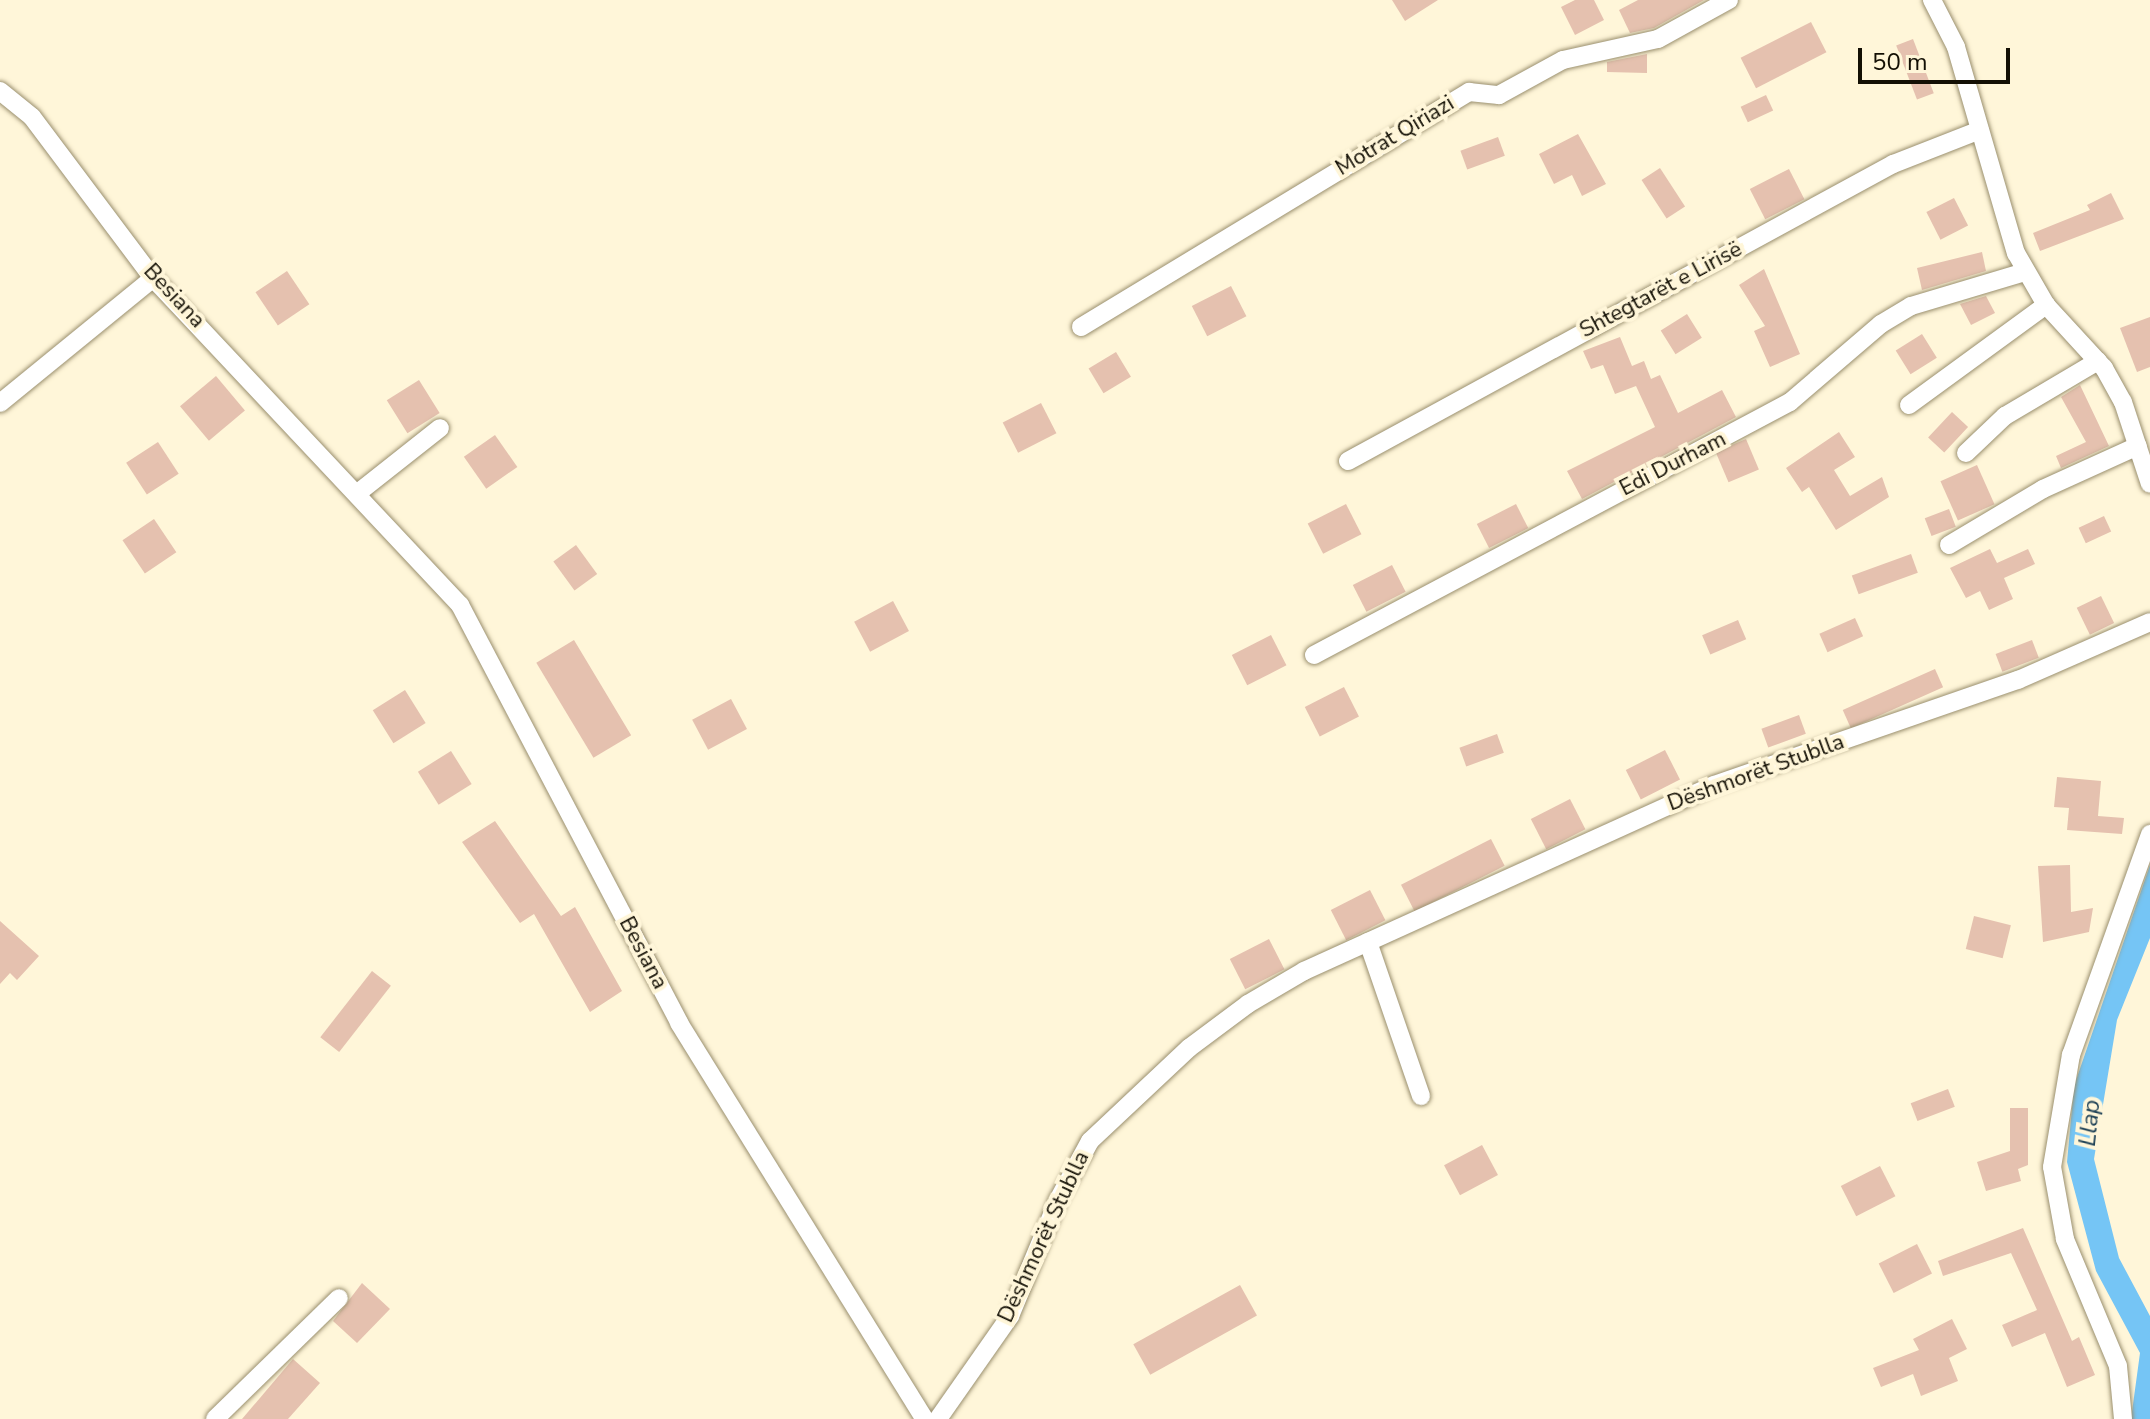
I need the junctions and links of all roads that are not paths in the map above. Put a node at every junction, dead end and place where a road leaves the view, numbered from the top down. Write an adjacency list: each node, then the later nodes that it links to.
1 (1729, 0): 8 (street, Motrat Qiriazi)
2 (1932, 0): 4 (street)
3 (1, 93): 6 (street, Besiana)
4 (1980, 130): 5 (street); 15 (street, Shtegtarët e Lirisë)
5 (2025, 272): 7 (street); 20 (street, Edi Durham)
6 (153, 278): 10 (street); 17 (street, Besiana)
7 (2046, 305): 9 (street); 11 (street)
8 (1081, 327)
9 (2098, 361): 13 (street); 14 (street)
10 (0, 403)
11 (1909, 405)
12 (440, 428): 17 (street)
13 (2138, 446): 16 (street); 18 (street)
14 (1966, 453)
15 (1348, 461)
16 (2150, 484)
17 (359, 492): 26 (street, Besiana)
18 (1949, 545)
19 (2150, 622): 22 (street, Dëshmorët Stublla)
20 (1314, 655)
21 (2150, 834): 28 (street)
22 (1368, 942): 23 (street); 27 (street, Dëshmorët Stublla)
23 (1421, 1096)
24 (339, 1298): 25 (street)
25 (215, 1419)
26 (925, 1419)
27 (938, 1419)
28 (2123, 1419)

